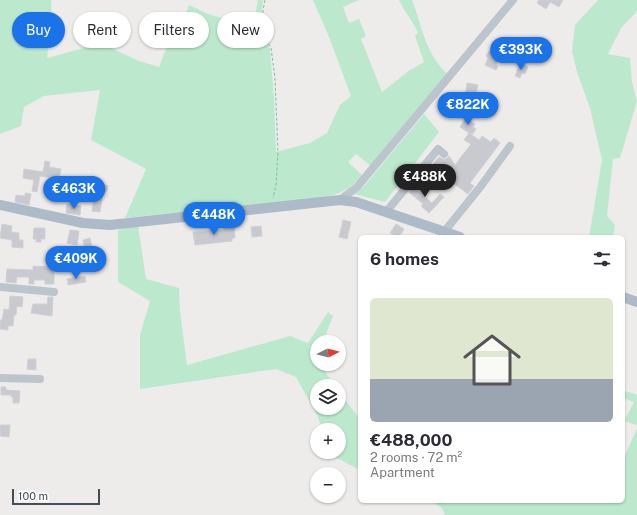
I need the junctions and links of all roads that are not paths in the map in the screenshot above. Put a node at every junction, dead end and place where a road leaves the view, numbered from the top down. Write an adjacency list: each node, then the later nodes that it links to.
1 (513, 0): 6 (street)
2 (510, 146): 9 (street)
3 (444, 154): 4 (street)
4 (416, 177): 5 (street); 8 (street)
5 (431, 180)
6 (340, 200): 7 (main road); 8 (main road)
7 (0, 205)
8 (386, 212): 9 (main road)
9 (444, 232): 10 (main road)
10 (454, 235)
11 (0, 288): 12 (street)
12 (54, 292)
13 (625, 298): 14 (main road)
14 (637, 302)
15 (0, 378): 16 (street)
16 (40, 379)

